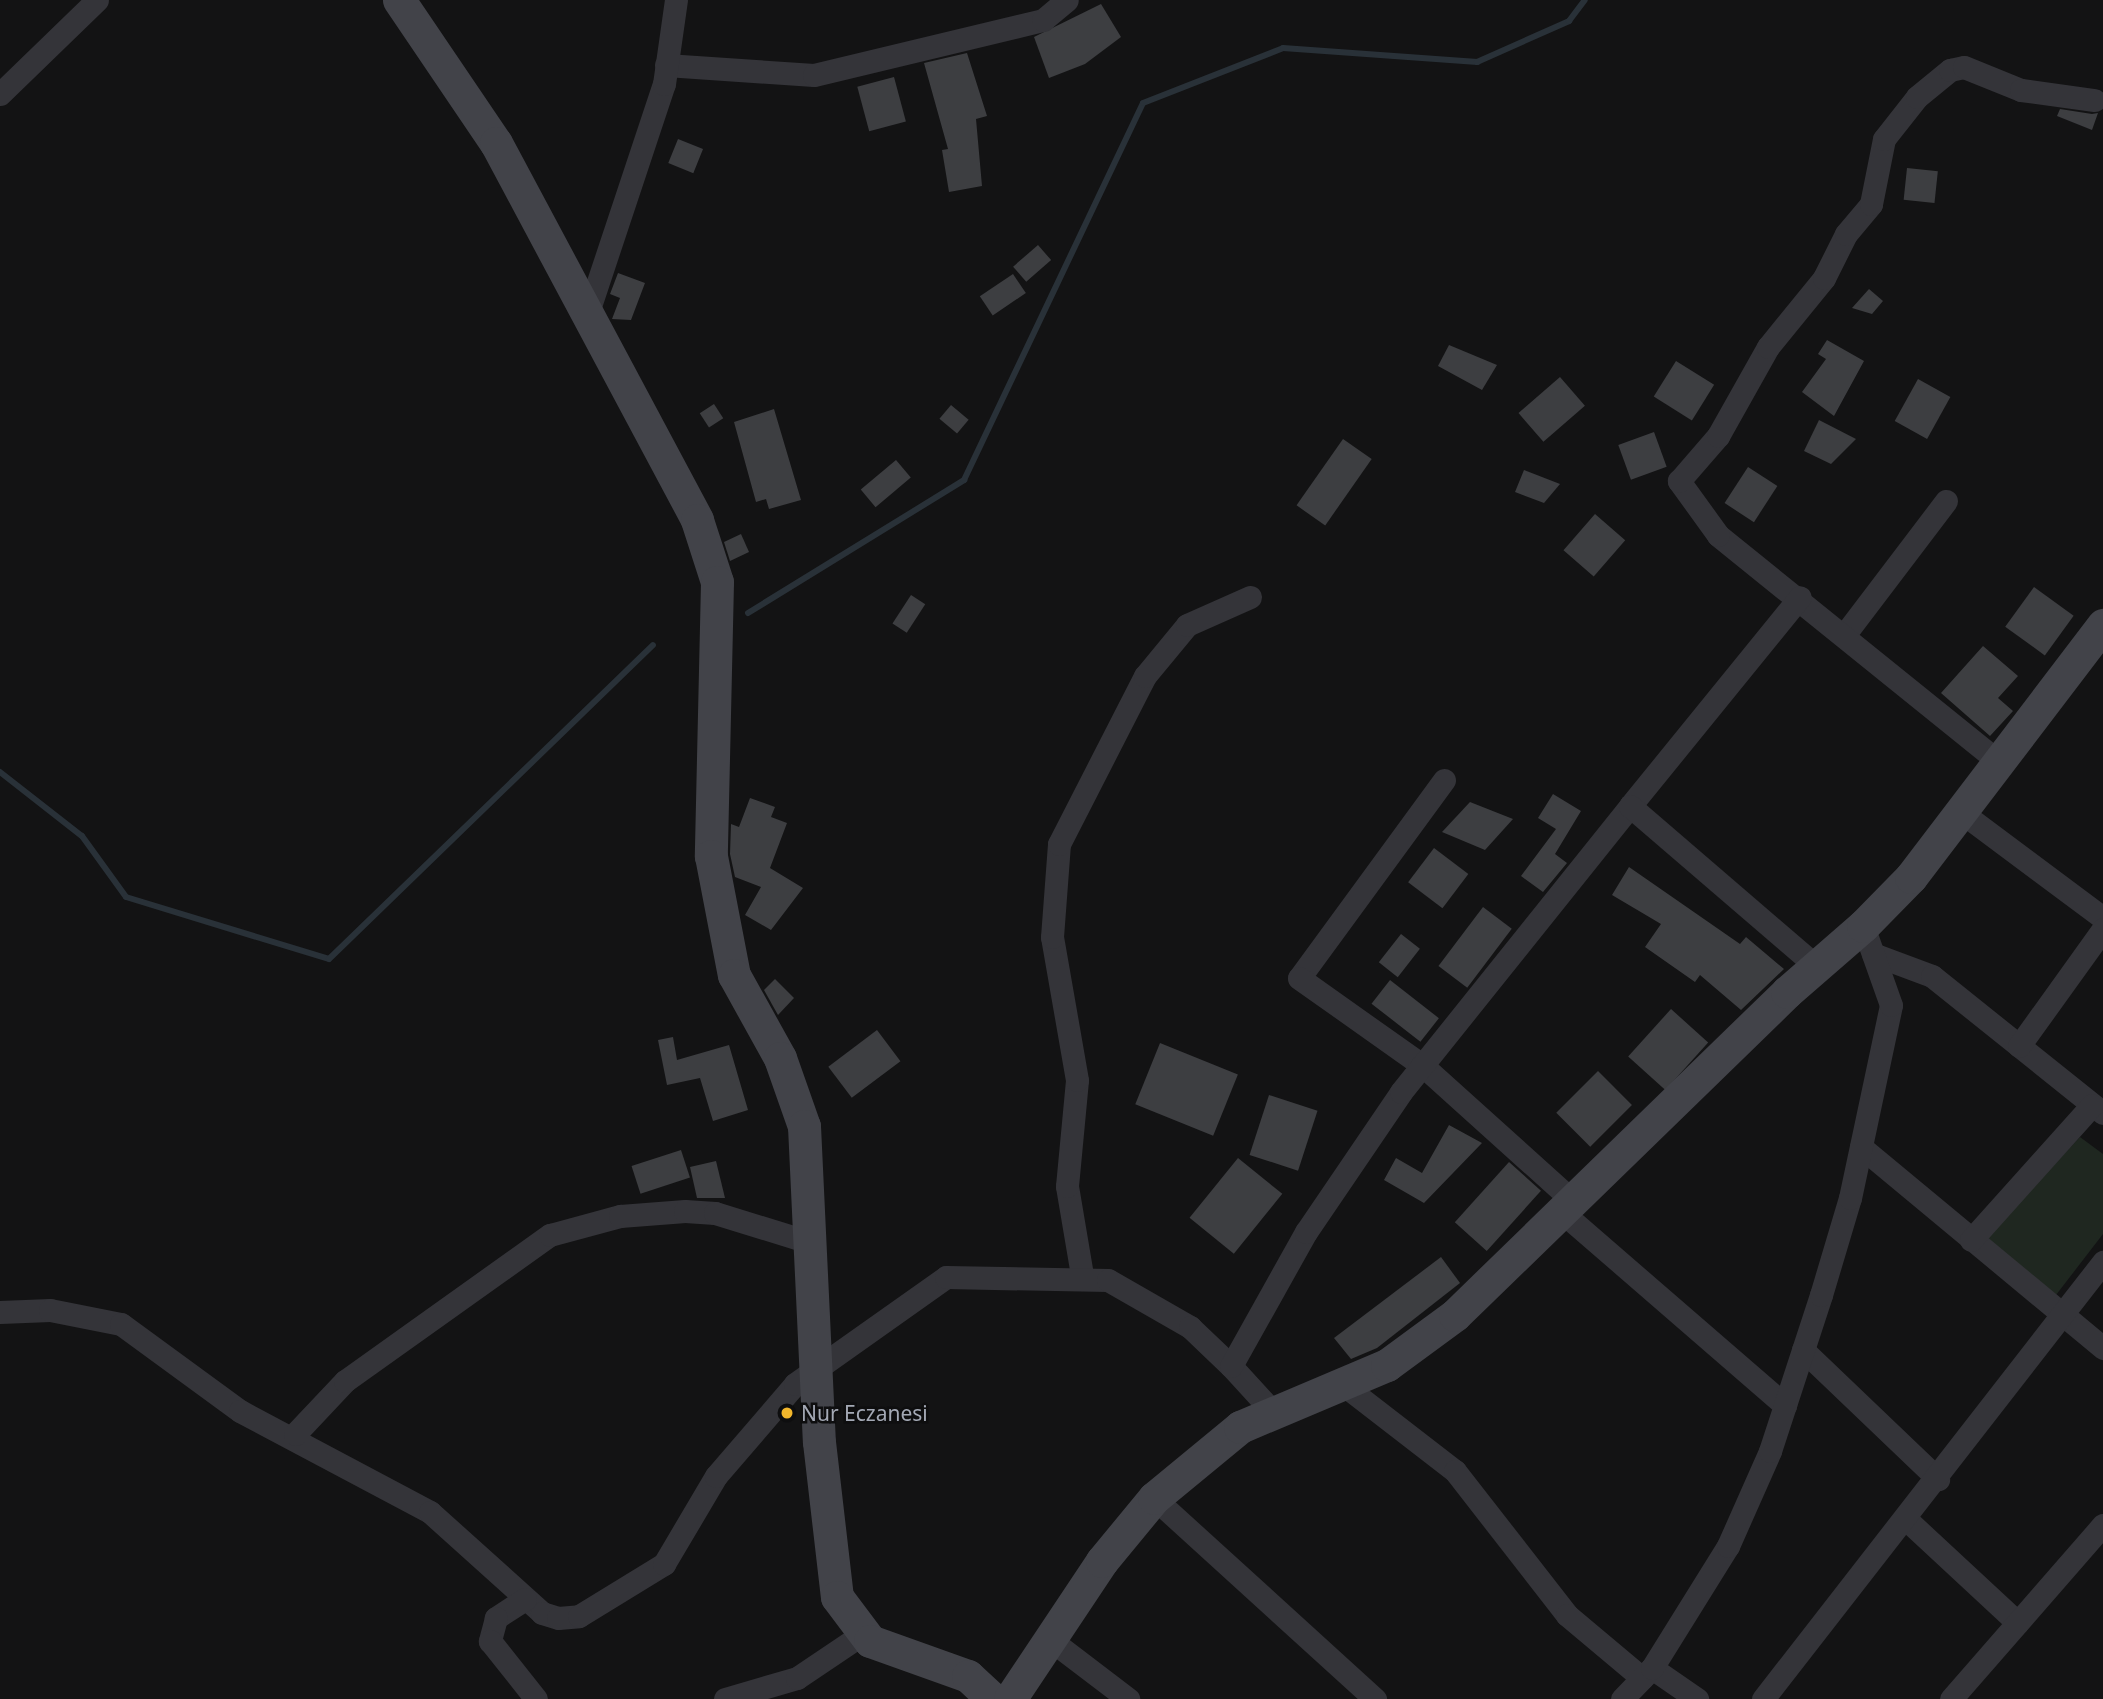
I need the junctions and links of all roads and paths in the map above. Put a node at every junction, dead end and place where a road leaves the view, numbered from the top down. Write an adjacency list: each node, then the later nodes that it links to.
1 (97, 0): 6 (street)
2 (399, 0): 8 (street)
3 (676, 0): 5 (street)
4 (1067, 0): 5 (street)
5 (666, 65): 8 (street)
6 (0, 94)
7 (2094, 100): 11 (street)
8 (587, 315): 28 (street)
9 (1946, 501): 13 (street)
10 (1250, 597): 30 (street)
11 (1800, 597): 13 (street); 16 (street)
12 (2103, 625): 14 (street)
13 (1845, 634): 14 (street)
14 (1999, 762): 17 (street)
15 (1444, 780): 23 (street)
16 (1630, 806): 21 (street); 23 (street)
17 (1961, 812): 18 (street); 20 (street)
18 (2103, 918)
19 (2103, 929): 22 (street)
20 (1868, 940): 21 (street); 22 (street); 25 (street)
21 (1816, 966): 26 (street)
22 (2019, 1046): 24 (street)
23 (1422, 1065): 26 (street); 35 (street)
24 (2098, 1109): 27 (street)
25 (1861, 1146): 27 (street); 34 (street)
26 (1569, 1208): 37 (street); 38 (street)
27 (1971, 1240): 32 (street)
28 (806, 1241): 36 (street); 40 (street)
29 (2103, 1262): 32 (street)
30 (1083, 1275): 35 (street); 36 (street)
31 (0, 1312): 40 (street)
32 (2059, 1315): 33 (street); 41 (street)
33 (2103, 1349)
34 (1803, 1350): 38 (street); 41 (street)
35 (1231, 1366): 39 (street)
36 (817, 1367): 45 (street); 47 (street)
37 (1345, 1386): 39 (street); 49 (street)
38 (1786, 1405): 49 (street)
39 (1273, 1412): 42 (street)
40 (295, 1434): 45 (street)
41 (1938, 1479): 43 (street)
42 (1154, 1498): 48 (street); 55 (street)
43 (1907, 1520): 46 (street); 58 (street)
44 (2103, 1525): 46 (street)
45 (525, 1599): 50 (street)
46 (2018, 1623): 59 (street)
47 (864, 1633): 51 (street); 52 (street)
48 (1052, 1641): 53 (street); 54 (street)
49 (1647, 1673): 56 (street); 57 (street)
50 (536, 1699)
51 (725, 1699)
52 (993, 1699)
53 (1010, 1699)
54 (1128, 1699)
55 (1375, 1699)
56 (1622, 1699)
57 (1697, 1699)
58 (1763, 1699)
59 (1951, 1699)

